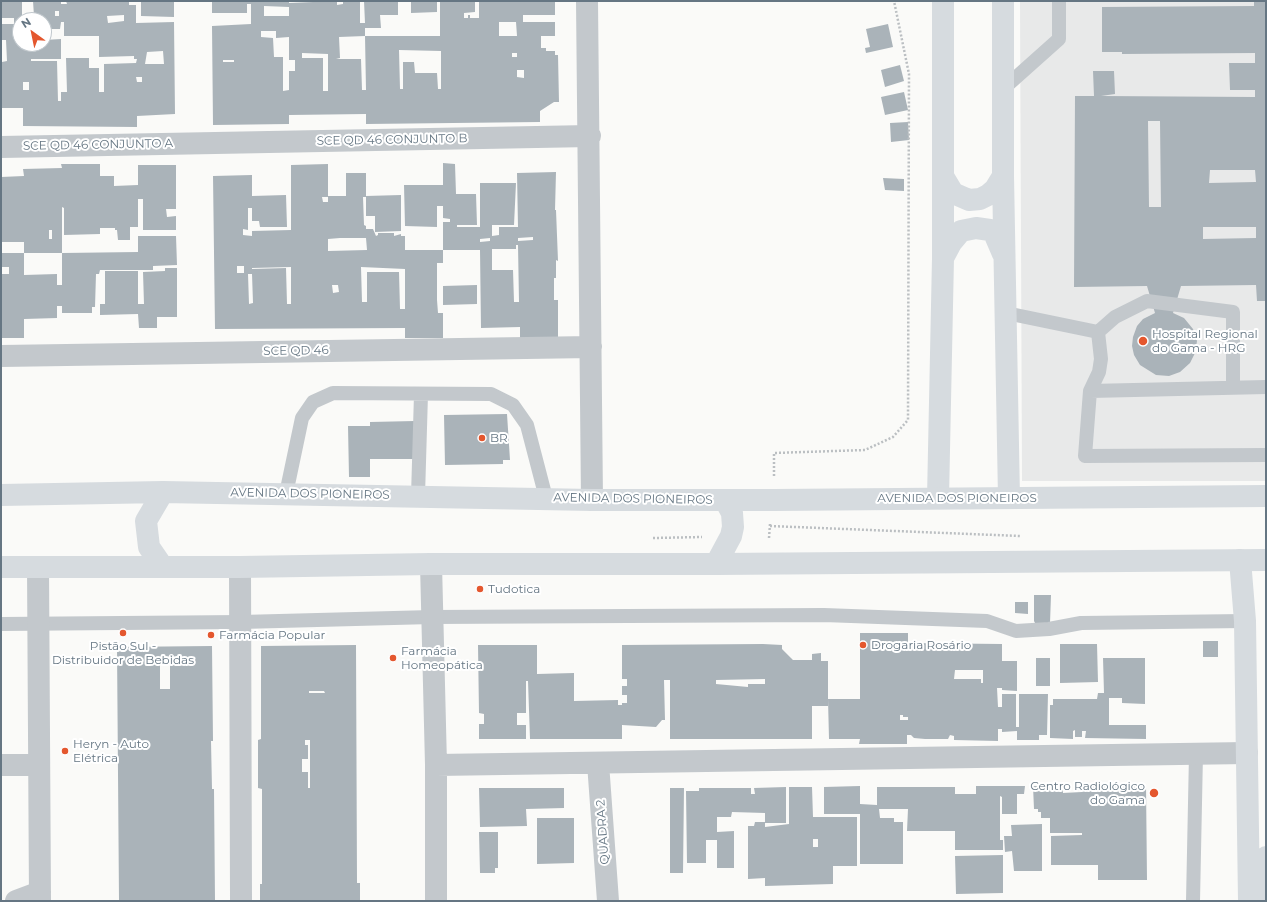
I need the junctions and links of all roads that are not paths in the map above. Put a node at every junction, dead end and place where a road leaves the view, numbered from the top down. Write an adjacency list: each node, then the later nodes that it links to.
1 (588, 1): 6 (street)
2 (943, 1): 10 (main road)
3 (1003, 1): 5 (main road)
4 (1059, 1): 5 (lane)
5 (1003, 90): 9 (main road)
6 (590, 136): 7 (street, SCE QD 46 CONJUNTO B); 15 (street)
7 (194, 144): 8 (street, SCE QD 46 CONJUNTO A)
8 (1, 147)
9 (1003, 176): 10 (main road); 12 (main road)
10 (944, 178): 11 (main road)
11 (943, 258): 12 (main road); 28 (main road)
12 (1005, 259): 13 (main road)
13 (1006, 313): 14 (lane); 29 (main road)
14 (1098, 332): 17 (lane); 19 (lane)
15 (591, 347): 16 (street, SCE QD 46); 30 (street)
16 (1, 356)
17 (1233, 387): 18 (lane); 19 (lane)
18 (1266, 388)
19 (1090, 391): 21 (lane)
20 (421, 394): 23 (lane); 25 (lane); 27 (lane)
21 (1266, 455)
22 (163, 492): 23 (main road, AVENIDA DOS PIONEIROS); 24 (main road, AVENIDA DOS PIONEIROS); 36 (main road)
23 (286, 494): 25 (main road, AVENIDA DOS PIONEIROS)
24 (1, 495)
25 (418, 496): 27 (main road, AVENIDA DOS PIONEIROS)
26 (1266, 496): 29 (main road, AVENIDA DOS PIONEIROS)
27 (546, 498): 30 (main road, AVENIDA DOS PIONEIROS)
28 (938, 498): 29 (main road, AVENIDA DOS PIONEIROS); 31 (main road, AVENIDA DOS PIONEIROS)
29 (1009, 498)
30 (592, 500): 31 (main road, AVENIDA DOS PIONEIROS)
31 (725, 500): 35 (main road)
32 (1240, 560): 33 (main road); 35 (main road); 41 (main road)
33 (1266, 560)
34 (431, 564): 35 (main road); 39 (main road); 40 (street)
35 (716, 564)
36 (162, 566): 38 (main road); 39 (main road)
37 (1, 567): 38 (main road)
38 (38, 567): 44 (street)
39 (240, 567): 42 (street)
40 (432, 617): 41 (lane); 42 (lane); 50 (street)
41 (1245, 621): 45 (main road)
42 (240, 622): 44 (lane); 54 (street)
43 (1, 624): 44 (lane)
44 (38, 624): 49 (street)
45 (1247, 753): 46 (street); 58 (main road)
46 (1196, 754): 47 (street); 57 (lane)
47 (598, 762): 50 (street); 56 (street, QUADRA 2)
48 (1, 765): 49 (street)
49 (38, 765): 52 (street)
50 (436, 765): 55 (street)
51 (1266, 857): 59 (main road)
52 (40, 896): 53 (street)
53 (16, 901)
54 (241, 901)
55 (436, 901)
56 (608, 901)
57 (1194, 901)
58 (1250, 901)
59 (1264, 901)

